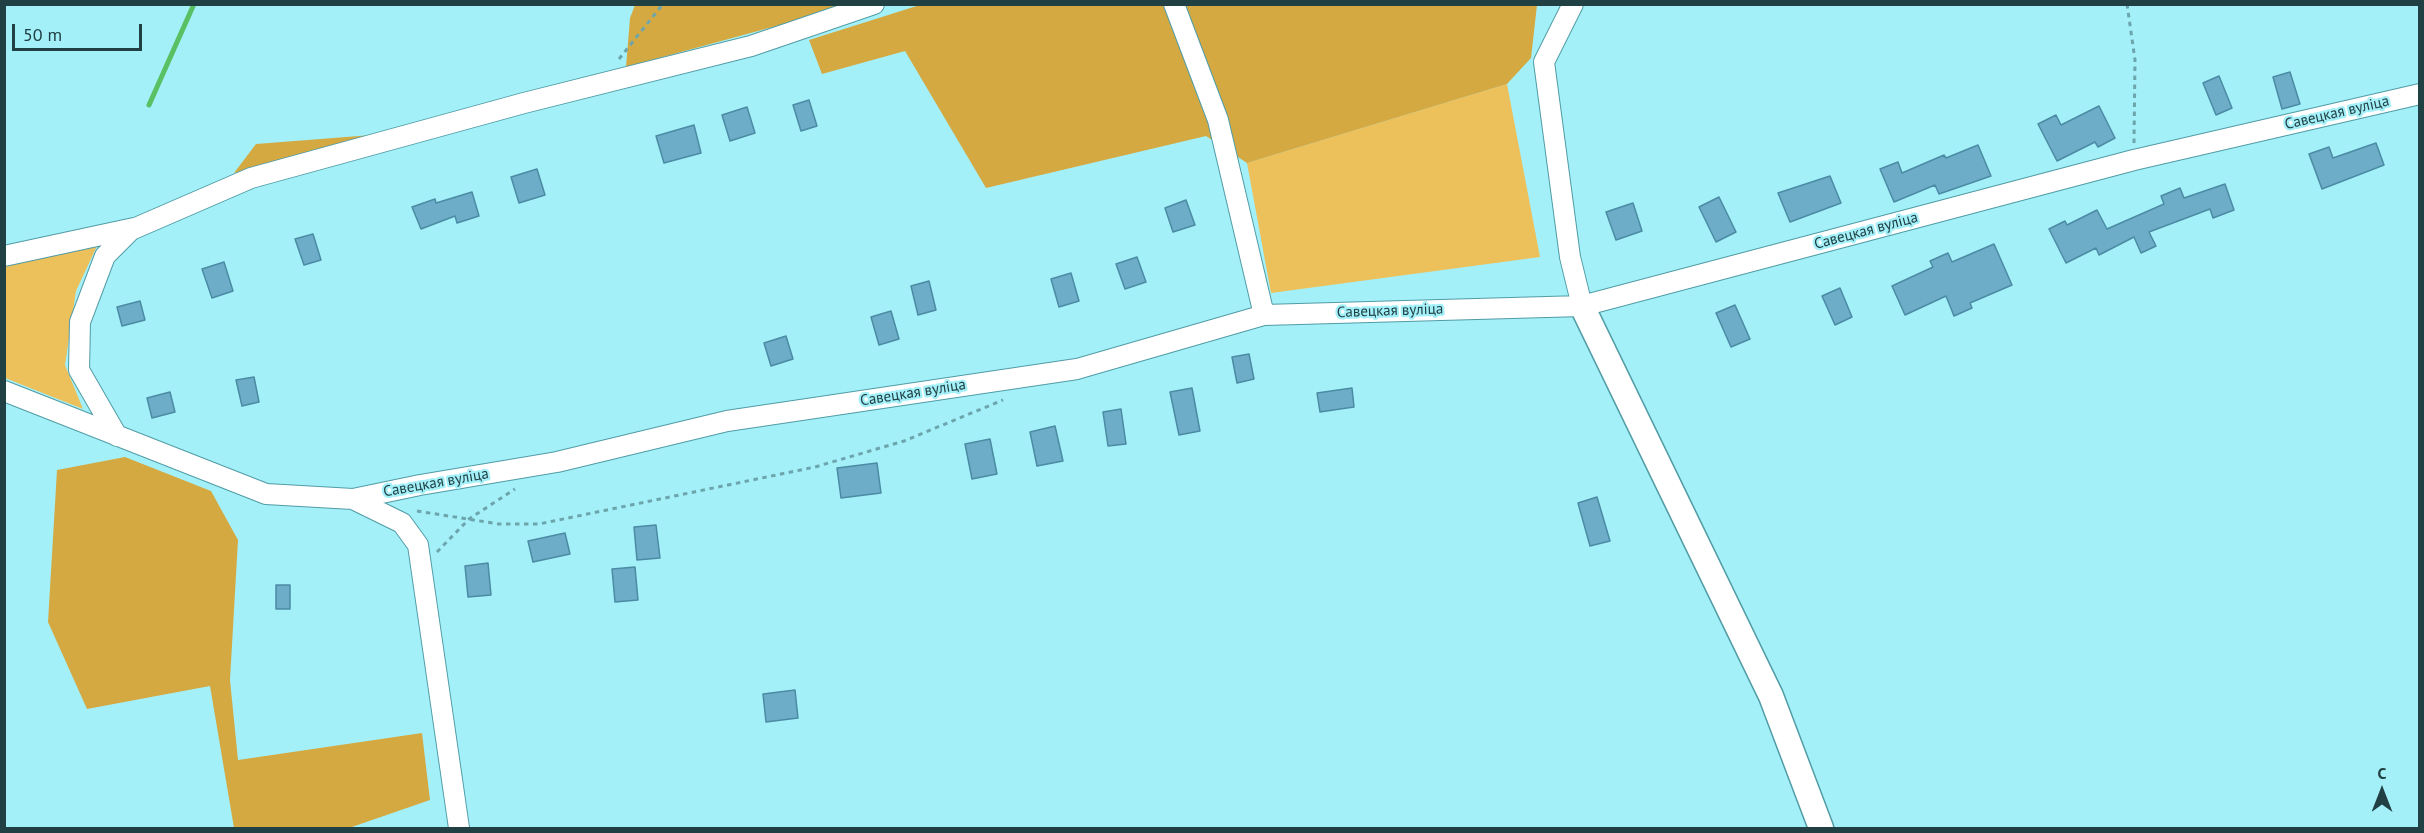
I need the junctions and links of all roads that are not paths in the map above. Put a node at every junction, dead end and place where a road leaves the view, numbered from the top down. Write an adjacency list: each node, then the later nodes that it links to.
1 (873, 4): 5 (street)
2 (1174, 4): 8 (street)
3 (1573, 4): 7 (street)
4 (2420, 94): 7 (street, Савецкая вуліца)
5 (139, 227): 6 (street); 10 (street)
6 (4, 256)
7 (1582, 306): 8 (street, Савецкая вуліца); 13 (street)
8 (1264, 315): 11 (street, Савецкая вуліца)
9 (4, 392): 10 (street, Савецкая вуліца)
10 (117, 436): 11 (street, Савецкая вуліца)
11 (353, 499): 12 (street, Савецкая вуліца)
12 (459, 828)
13 (1821, 828)

